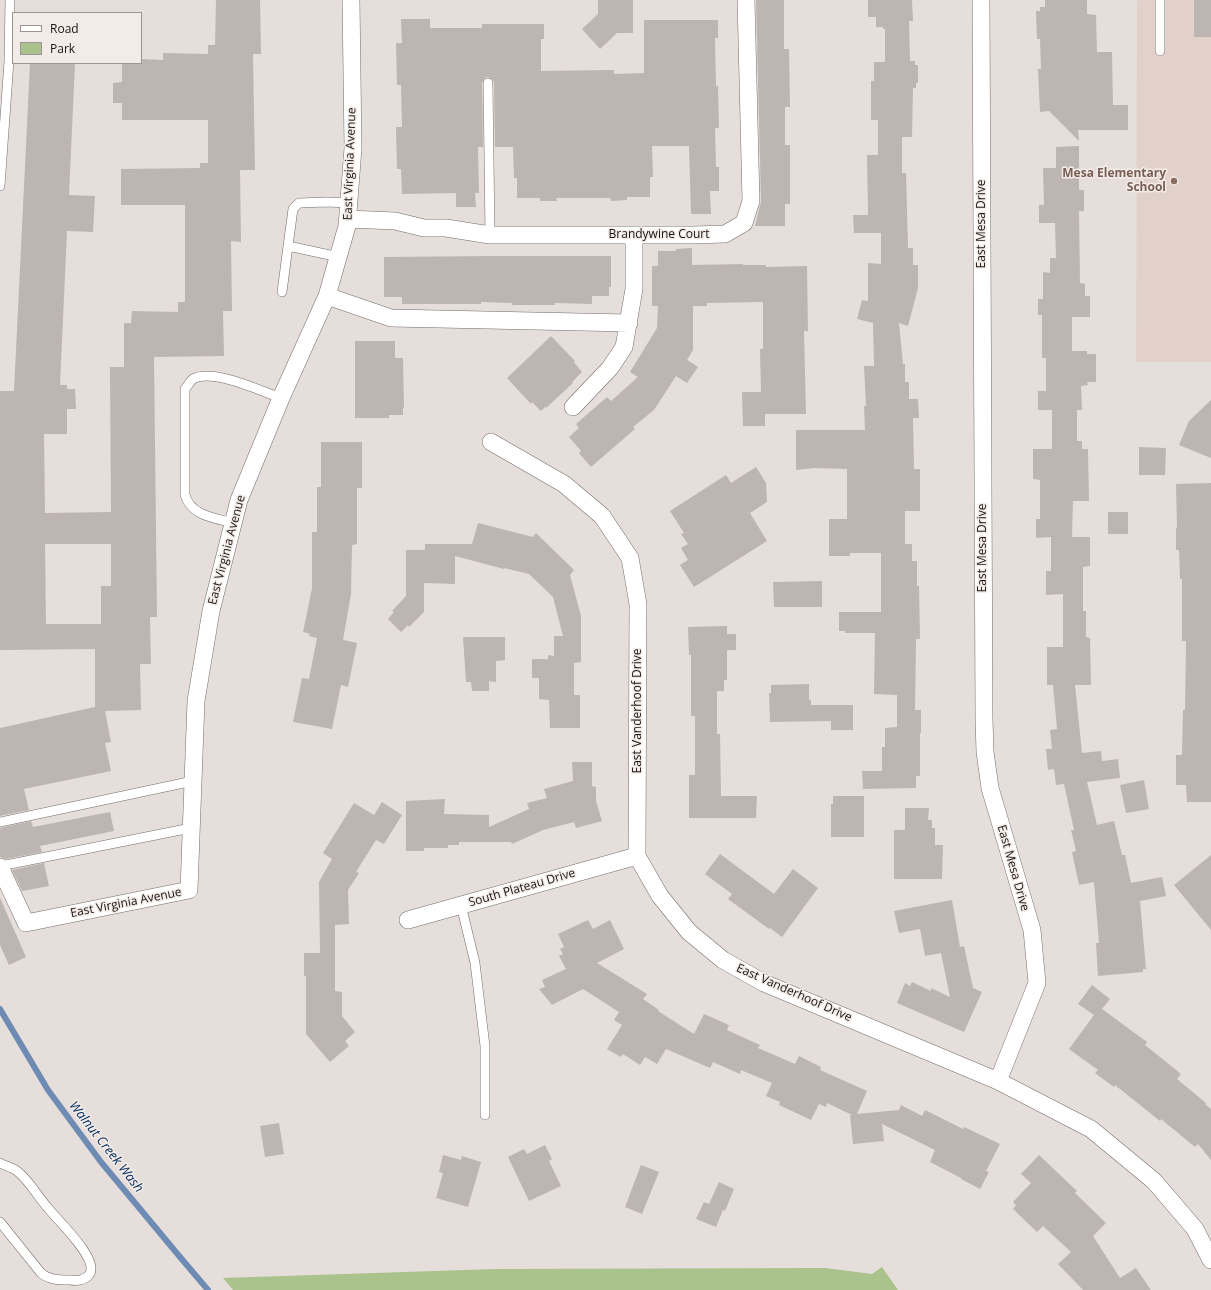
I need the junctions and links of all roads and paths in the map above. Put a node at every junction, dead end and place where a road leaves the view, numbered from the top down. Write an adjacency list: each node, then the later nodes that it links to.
1 (10, 0): 8 (lane)
2 (351, 0): 9 (street, East Virginia Avenue)
3 (746, 0): 11 (street, Brandywine Court)
4 (981, 0): 28 (street, East Mesa Drive)
5 (1160, 0): 6 (lane)
6 (1160, 51)
7 (488, 83): 10 (lane)
8 (0, 186)
9 (348, 211): 10 (street, Brandywine Court); 12 (lane); 13 (street, East Virginia Avenue)
10 (490, 235): 11 (street, Brandywine Court)
11 (634, 235): 16 (street)
12 (288, 246): 13 (lane); 14 (lane)
13 (338, 257): 15 (street, East Virginia Avenue)
14 (282, 292)
15 (327, 296): 16 (street); 17 (street, East Virginia Avenue)
16 (628, 323): 18 (street)
17 (281, 398): 20 (street, East Virginia Avenue); 20 (lane)
18 (573, 407)
19 (491, 442): 24 (street, East Vanderhoof Drive)
20 (233, 523): 21 (street, East Virginia Avenue)
21 (193, 781): 22 (lane); 23 (street, East Virginia Avenue)
22 (0, 822)
23 (191, 828): 25 (lane); 25 (street, East Virginia Avenue)
24 (637, 856): 26 (street, South Plateau Drive); 28 (street, East Vanderhoof Drive)
25 (0, 866)
26 (461, 905): 27 (street, South Plateau Drive); 29 (lane)
27 (408, 920)
28 (998, 1081): 32 (street, East Vanderhoof Drive)
29 (485, 1115)
30 (0, 1164): 31 (lane)
31 (0, 1222)
32 (1211, 1260)

